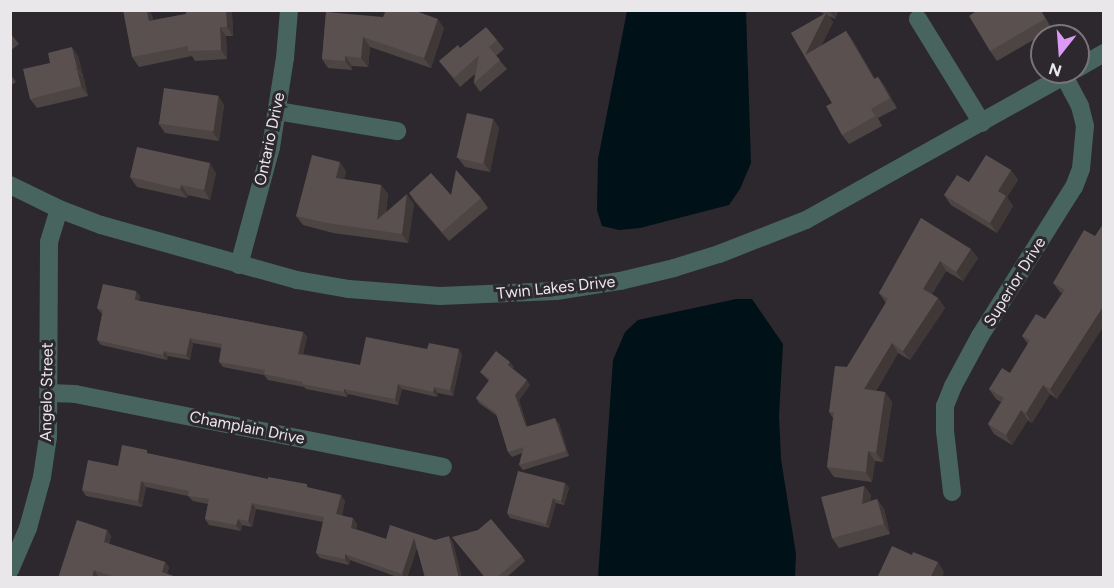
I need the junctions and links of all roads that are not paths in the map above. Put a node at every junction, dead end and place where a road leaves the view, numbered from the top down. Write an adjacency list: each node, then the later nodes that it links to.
1 (289, 10): 7 (street, Ontario Drive)
2 (918, 19): 8 (street)
3 (1104, 52): 4 (street, Twin Lakes Drive)
4 (1090, 60)
5 (1050, 84): 8 (street, Twin Lakes Drive)
6 (1074, 84): 15 (street, Superior Drive)
7 (277, 111): 9 (street); 12 (street, Ontario Drive)
8 (982, 123): 12 (street, Twin Lakes Drive)
9 (398, 131)
10 (10, 184): 11 (street, Twin Lakes Drive)
11 (59, 209): 12 (street, Twin Lakes Drive); 13 (street, Angelo Street)
12 (239, 266)
13 (50, 393): 14 (street, Champlain Drive); 16 (street, Angelo Street)
14 (443, 467)
15 (952, 492)
16 (10, 570)

